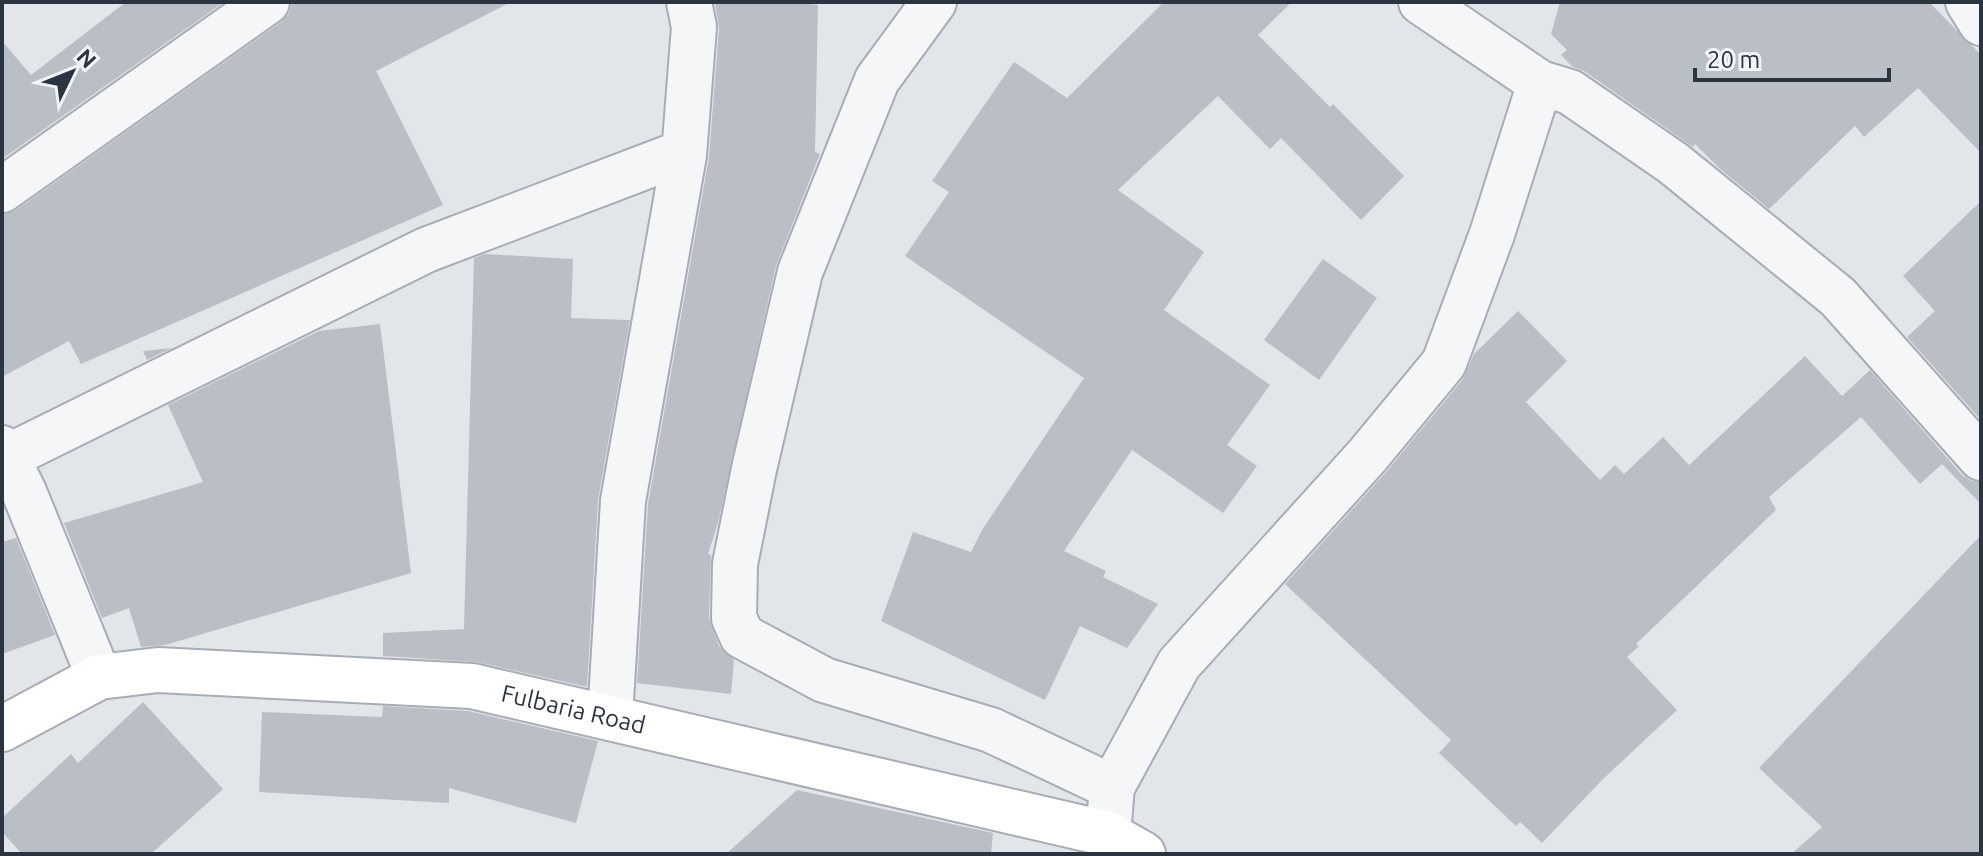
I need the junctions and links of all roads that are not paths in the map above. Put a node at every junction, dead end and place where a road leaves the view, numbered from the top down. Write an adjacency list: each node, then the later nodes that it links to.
1 (267, 2): 9 (street)
2 (689, 2): 8 (street)
3 (934, 2): 15 (street)
4 (1421, 2): 7 (street)
5 (1968, 2): 6 (street)
6 (1981, 23)
7 (1540, 83): 10 (street); 15 (street)
8 (684, 152): 11 (street); 13 (street)
9 (2, 190)
10 (1981, 458)
11 (9, 471): 12 (street)
12 (99, 677): 13 (main road, Fulbaria Road); 14 (main road, Fulbaria Road)
13 (610, 718): 16 (main road, Fulbaria Road)
14 (2, 729)
15 (1112, 787): 16 (street)
16 (1126, 847)

